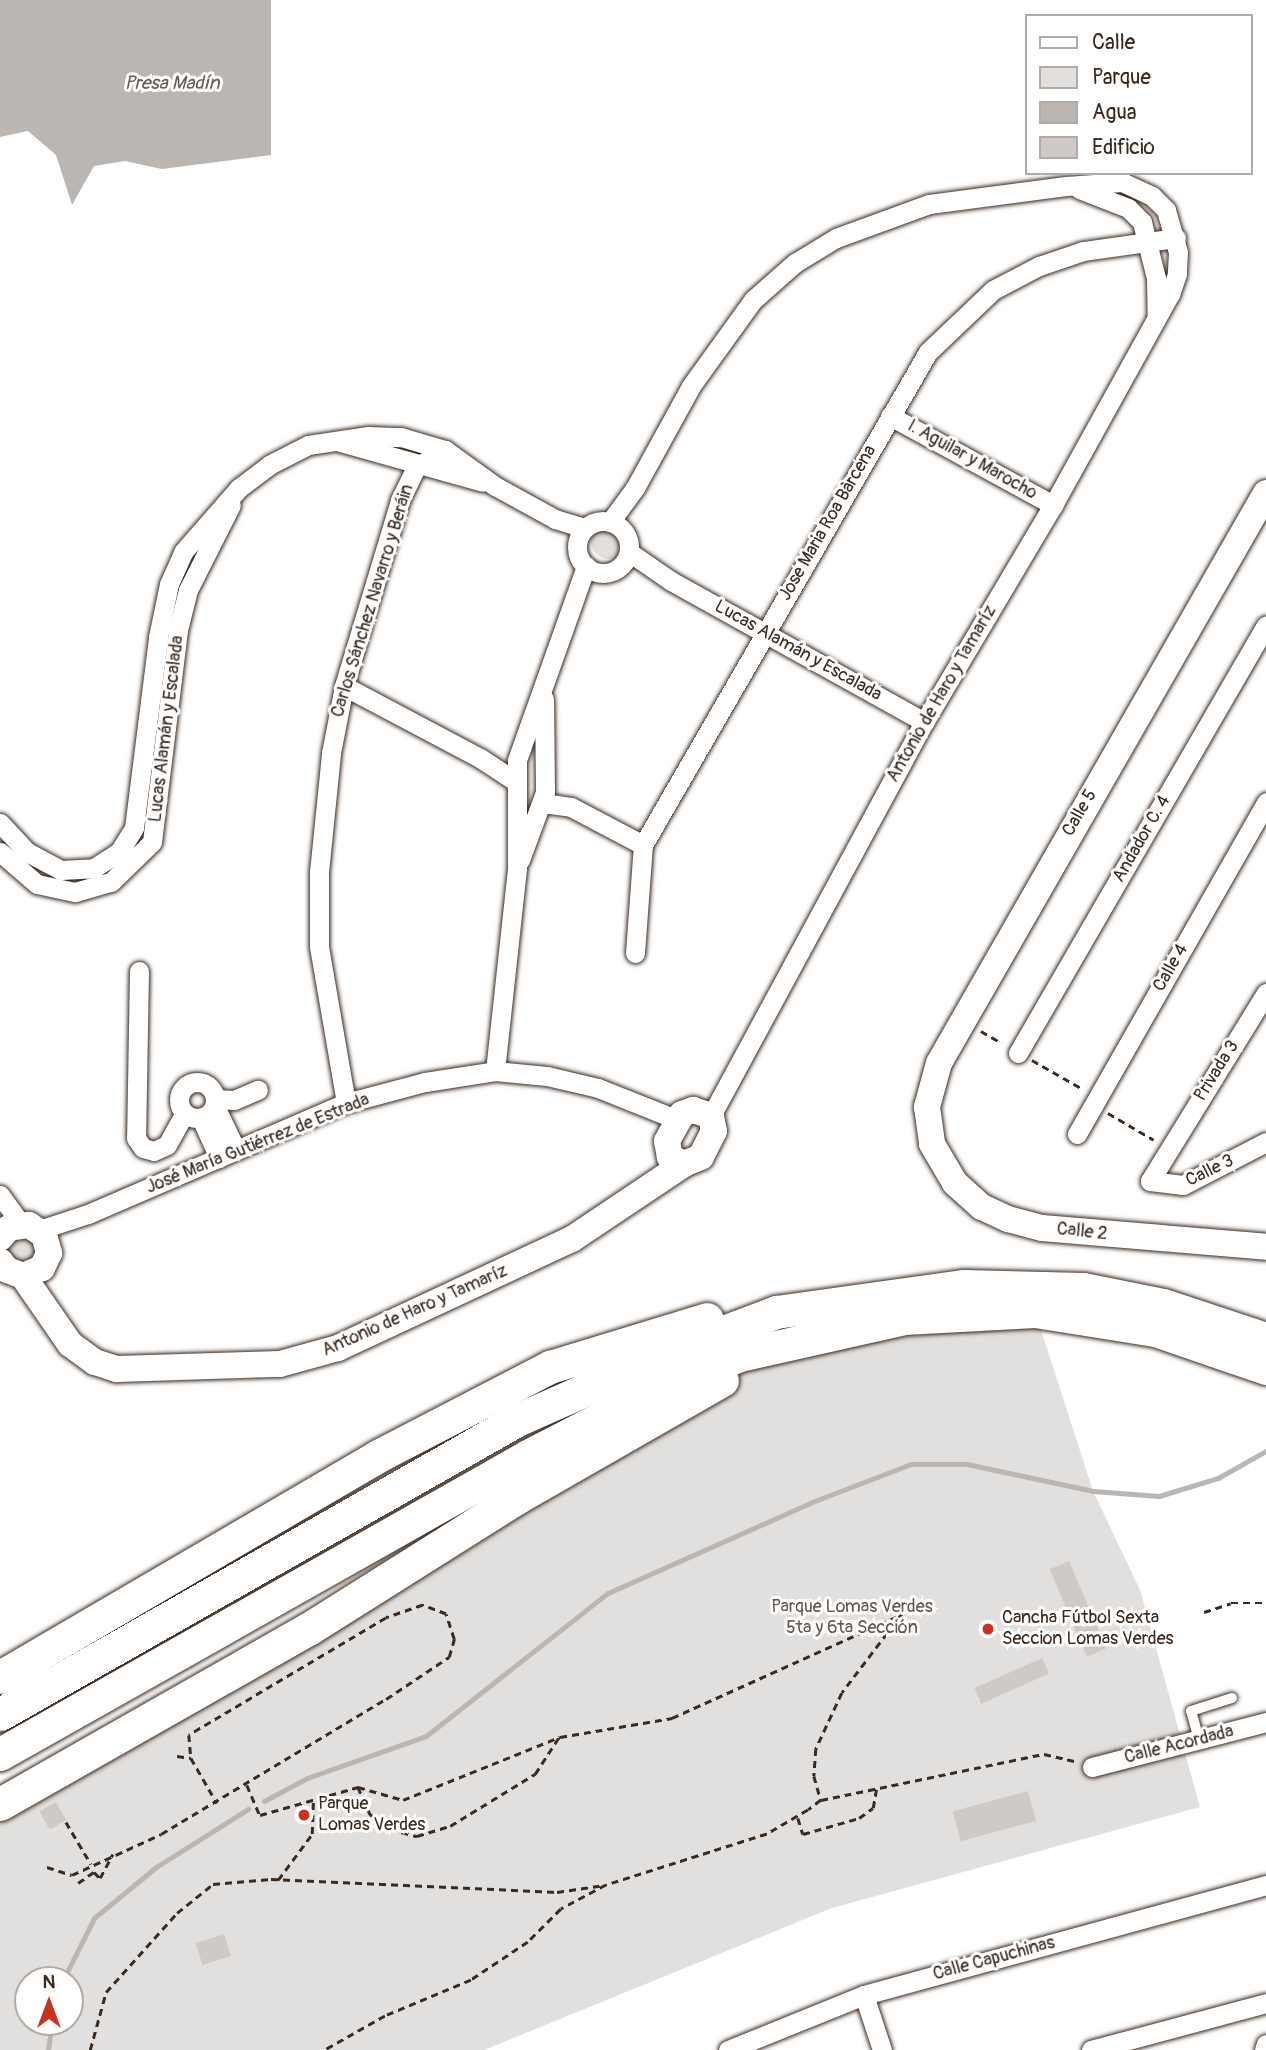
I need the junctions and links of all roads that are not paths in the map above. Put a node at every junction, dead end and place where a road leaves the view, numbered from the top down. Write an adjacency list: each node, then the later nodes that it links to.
1 (1066, 186): 2 (street, Antonio de Haro y Tamaríz); 3 (street, Antonio de Haro y Tamaríz); 14 (street, Antonio de Haro y Tamaríz)
2 (1176, 239): 3 (street, Jose Maria Roa Bàrcena); 4 (street, Antonio de Haro y Tamaríz)
3 (1149, 241): 4 (street, Antonio de Haro y Tamaríz); 5 (street, Jose Maria Roa Bàrcena)
4 (1158, 318): 12 (street, Antonio de Haro y Tamaríz)
5 (890, 416): 12 (street, I. Aguilar y Marocho); 17 (street, Jose Maria Roa Bàrcena)
6 (336, 441): 7 (street, Lucas Alamán y Escalada); 8 (street, Lucas Alamán y Escalada); 10 (street, Lucas Alamán y Escalada)
7 (446, 450): 8 (street, Carlos Sánchez Navarro y Beráin); 9 (street, Lucas Alamán y Escalada)
8 (415, 467): 9 (street, Lucas Alamán y Escalada); 19 (street, Carlos Sánchez Navarro y Beráin)
9 (495, 486): 13 (street, Lucas Alamán y Escalada)
10 (239, 488): 30 (street, Lucas Alamán y Escalada); 32 (street, Lucas Alamán y Escalada)
11 (1266, 493): 45 (street, Calle 5)
12 (1053, 505): 20 (street, Antonio de Haro y Tamaríz)
13 (581, 536): 14 (street); 15 (street)
14 (622, 543): 15 (street); 17 (street, Lucas Alamán y Escalada)
15 (592, 569): 18 (street)
16 (1266, 626): 37 (street, Andador C. 4)
17 (764, 631): 20 (street, Lucas Alamán y Escalada); 31 (street, Jose Maria Roa Bàrcena)
18 (544, 680): 21 (street); 22 (street)
19 (344, 686): 23 (street); 40 (street, Carlos Sánchez Navarro y Beráin)
20 (924, 722): 42 (street, Antonio de Haro y Tamaríz)
21 (544, 754): 22 (street); 24 (street)
22 (519, 756): 23 (street); 25 (street)
23 (480, 758): 25 (street)
24 (545, 779): 28 (street); 29 (street)
25 (515, 781): 27 (street)
26 (1266, 802): 43 (street, Calle 4)
27 (516, 804): 28 (street); 33 (street)
28 (542, 807): 29 (street); 33 (street)
29 (571, 807): 31 (street)
30 (0, 823)
31 (643, 845): 34 (street, Jose Maria Roa Bàrcena)
32 (0, 852)
33 (517, 868): 38 (street)
34 (635, 953)
35 (139, 971): 41 (street)
36 (1266, 993): 46 (street, Privada 3)
37 (1018, 1053)
38 (495, 1071): 40 (street, José María Gutiérrez de Estrada); 42 (street, José María Gutiérrez de Estrada)
39 (258, 1090): 41 (street)
40 (346, 1103): 47 (street, José María Gutiérrez de Estrada)
41 (204, 1109): 47 (street)
42 (686, 1134): 50 (street, Antonio de Haro y Tamaríz)
43 (1077, 1134)
44 (1266, 1142): 46 (street, Calle 3)
45 (932, 1144): 49 (street, Calle 2)
46 (1168, 1149)
47 (228, 1154): 50 (street, José María Gutiérrez de Estrada)
48 (0, 1195): 50 (street, Antonio de Haro y Tamaríz)
49 (1266, 1247)
50 (16, 1250)
51 (776, 1312): 52 (highway); 55 (highway); 57 (highway)
52 (1266, 1339)
53 (784, 1344): 54 (highway); 60 (highway); 62 (highway)
54 (1266, 1368)
55 (0, 1677)
56 (1231, 1698): 59 (lane)
57 (0, 1714)
58 (1266, 1723): 59 (street, Calle Acordada)
59 (1199, 1740): 61 (street, Calle Acordada)
60 (0, 1755)
61 (1092, 1767)
62 (0, 1804)
63 (1266, 1885): 64 (street, Calle Capuchinas)
64 (864, 1995): 67 (street, Calle Capuchinas); 68 (street)
65 (1266, 2003): 69 (street)
66 (1266, 2044): 70 (street)
67 (728, 2050)
68 (882, 2050)
69 (1091, 2050)
70 (1264, 2050)

